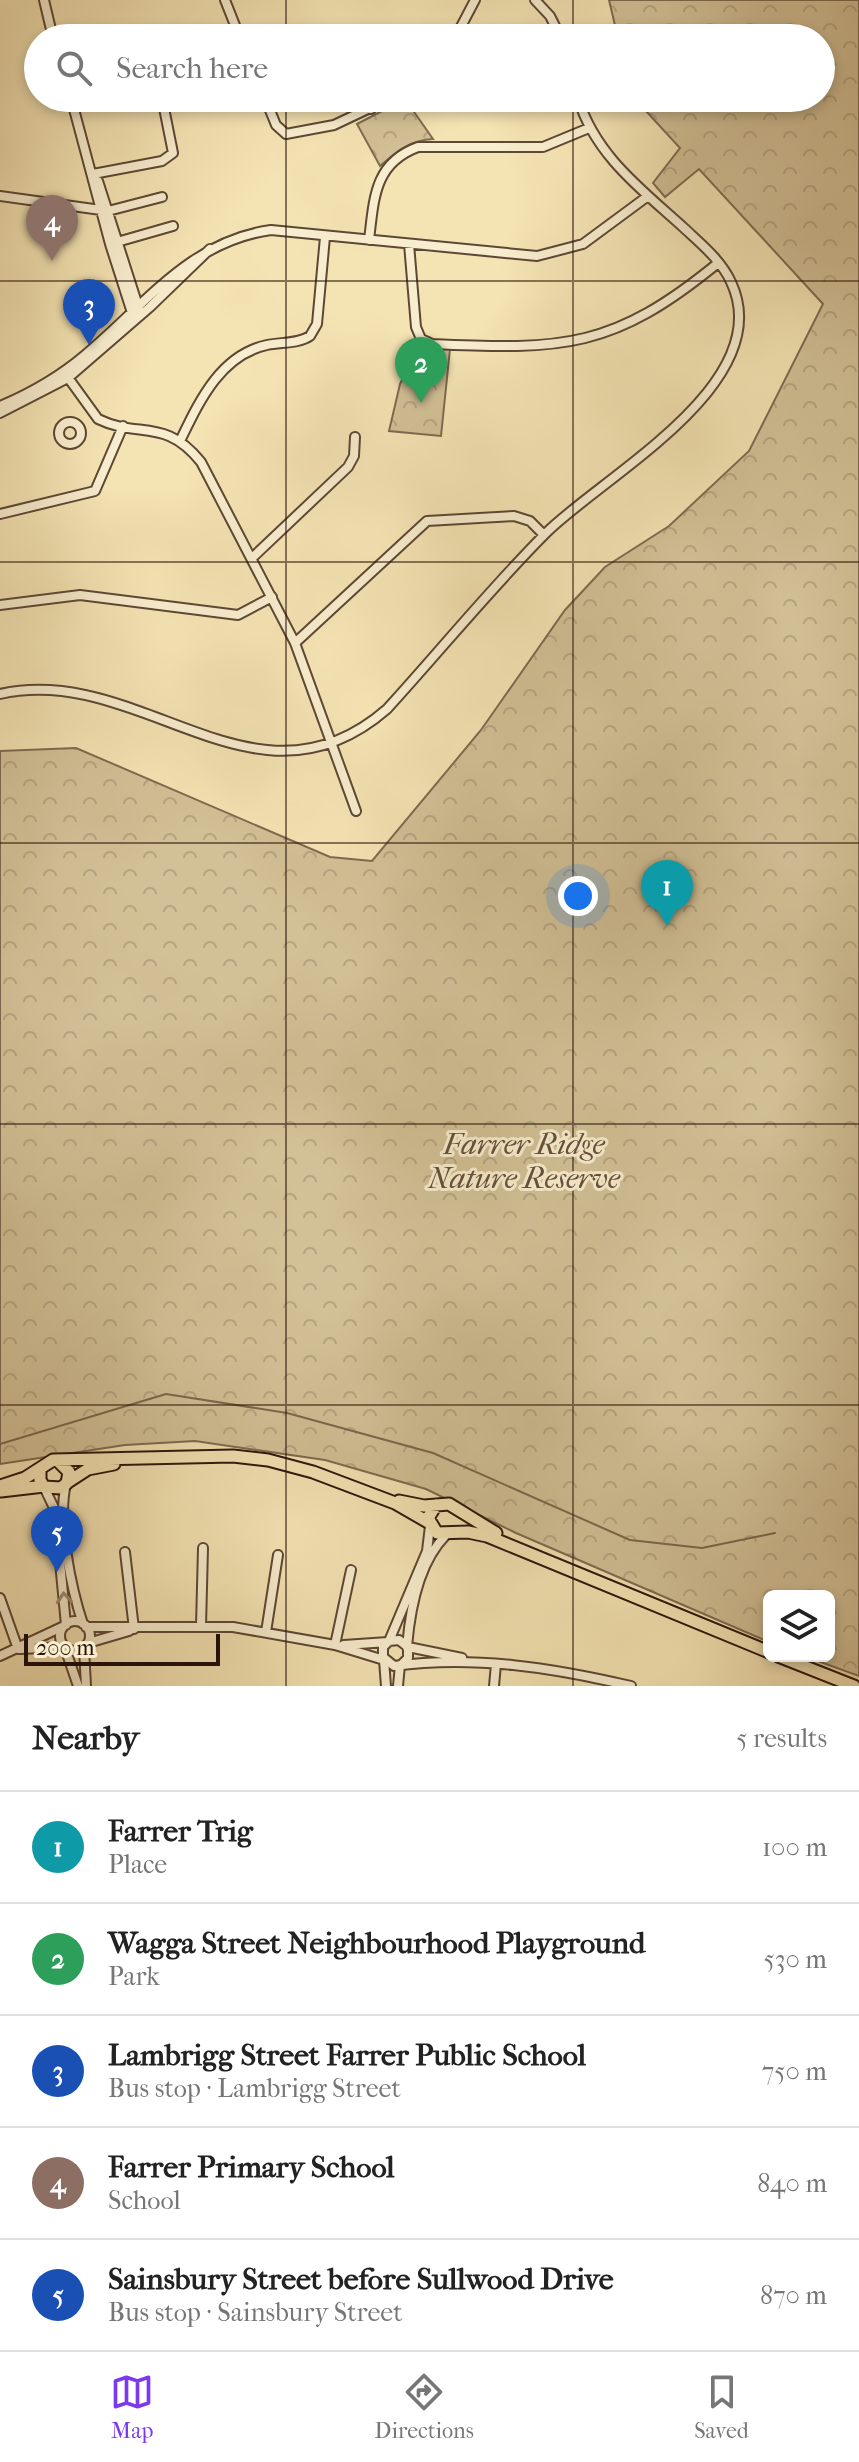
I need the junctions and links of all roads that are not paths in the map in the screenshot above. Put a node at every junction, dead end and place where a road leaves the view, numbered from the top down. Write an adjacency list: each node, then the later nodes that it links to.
1 (44, 0): 5 (street)
2 (225, 0): 6 (street)
3 (475, 0): 7 (street)
4 (535, 0): 8 (street)
5 (50, 24)
6 (234, 24)
7 (462, 24)
8 (551, 24)
9 (75, 112): 15 (street)
10 (165, 112): 15 (street)
11 (271, 112): 12 (street)
12 (364, 112)
13 (583, 112): 14 (street)
14 (589, 128): 17 (street); 22 (street)
15 (93, 174): 19 (street)
16 (0, 196): 19 (street)
17 (648, 196): 24 (street); 25 (street)
18 (162, 197): 19 (street)
19 (104, 209): 23 (street); 26 (street)
20 (173, 226): 23 (street)
21 (325, 237): 22 (street); 26 (street); 34 (street)
22 (369, 240): 24 (street)
23 (117, 242): 26 (street)
24 (409, 244): 25 (street)
25 (718, 263): 36 (street)
26 (137, 314): 27 (street)
27 (66, 375): 28 (street); 29 (street); 30 (street)
28 (0, 406)
29 (0, 413)
30 (93, 415): 31 (street); 32 (street)
31 (78, 425)
32 (123, 426): 34 (street); 35 (street)
33 (355, 437): 37 (street)
34 (180, 441): 37 (street)
35 (0, 514)
36 (544, 535): 40 (street); 42 (street)
37 (252, 558): 38 (street)
38 (272, 597): 39 (street); 40 (street)
39 (0, 605)
40 (295, 643): 42 (street)
41 (0, 694): 42 (street)
42 (330, 744): 43 (street)
43 (356, 811)
44 (130, 1459): 45 (main road); 47 (main road); 50 (main road)
45 (57, 1460): 46 (main road); 47 (main road)
46 (40, 1469): 48 (main road); 49 (main road)
47 (67, 1483): 48 (main road); 62 (street)
48 (44, 1486): 49 (main road); 61 (street, one-way to 48)
49 (0, 1488)
50 (395, 1503): 51 (main road); 53 (main road)
51 (436, 1505): 52 (main road); 53 (main road)
52 (456, 1509): 54 (main road); 55 (main road)
53 (429, 1524): 54 (main road); 66 (street)
54 (450, 1533): 55 (main road); 70 (street)
55 (512, 1545): 72 (main road)
56 (203, 1548): 63 (street)
57 (125, 1552): 64 (street)
58 (278, 1555): 65 (street)
59 (351, 1570): 67 (street)
60 (0, 1598): 71 (street)
61 (65, 1625): 62 (street); 69 (street); 71 (street)
62 (84, 1625): 64 (street); 68 (street)
63 (201, 1626): 64 (street); 65 (street)
64 (134, 1629): 68 (street)
65 (266, 1632): 67 (street)
66 (388, 1642): 67 (street); 70 (street); 74 (street)
67 (335, 1645): 74 (street)
68 (86, 1646): 69 (street); 81 (street)
69 (65, 1647): 71 (street); 80 (street)
70 (408, 1647): 75 (street); 78 (street)
71 (18, 1649): 73 (street)
72 (763, 1650)
73 (0, 1656)
74 (384, 1660): 78 (street); 82 (street)
75 (474, 1662): 77 (street); 78 (street)
76 (793, 1662): 87 (main road)
77 (496, 1664): 79 (street); 84 (street)
78 (400, 1665): 83 (street)
79 (582, 1675): 85 (street); 86 (street)
80 (78, 1686)
81 (86, 1686)
82 (386, 1686)
83 (398, 1686)
84 (494, 1686)
85 (580, 1686)
86 (631, 1686)
87 (854, 1686)

